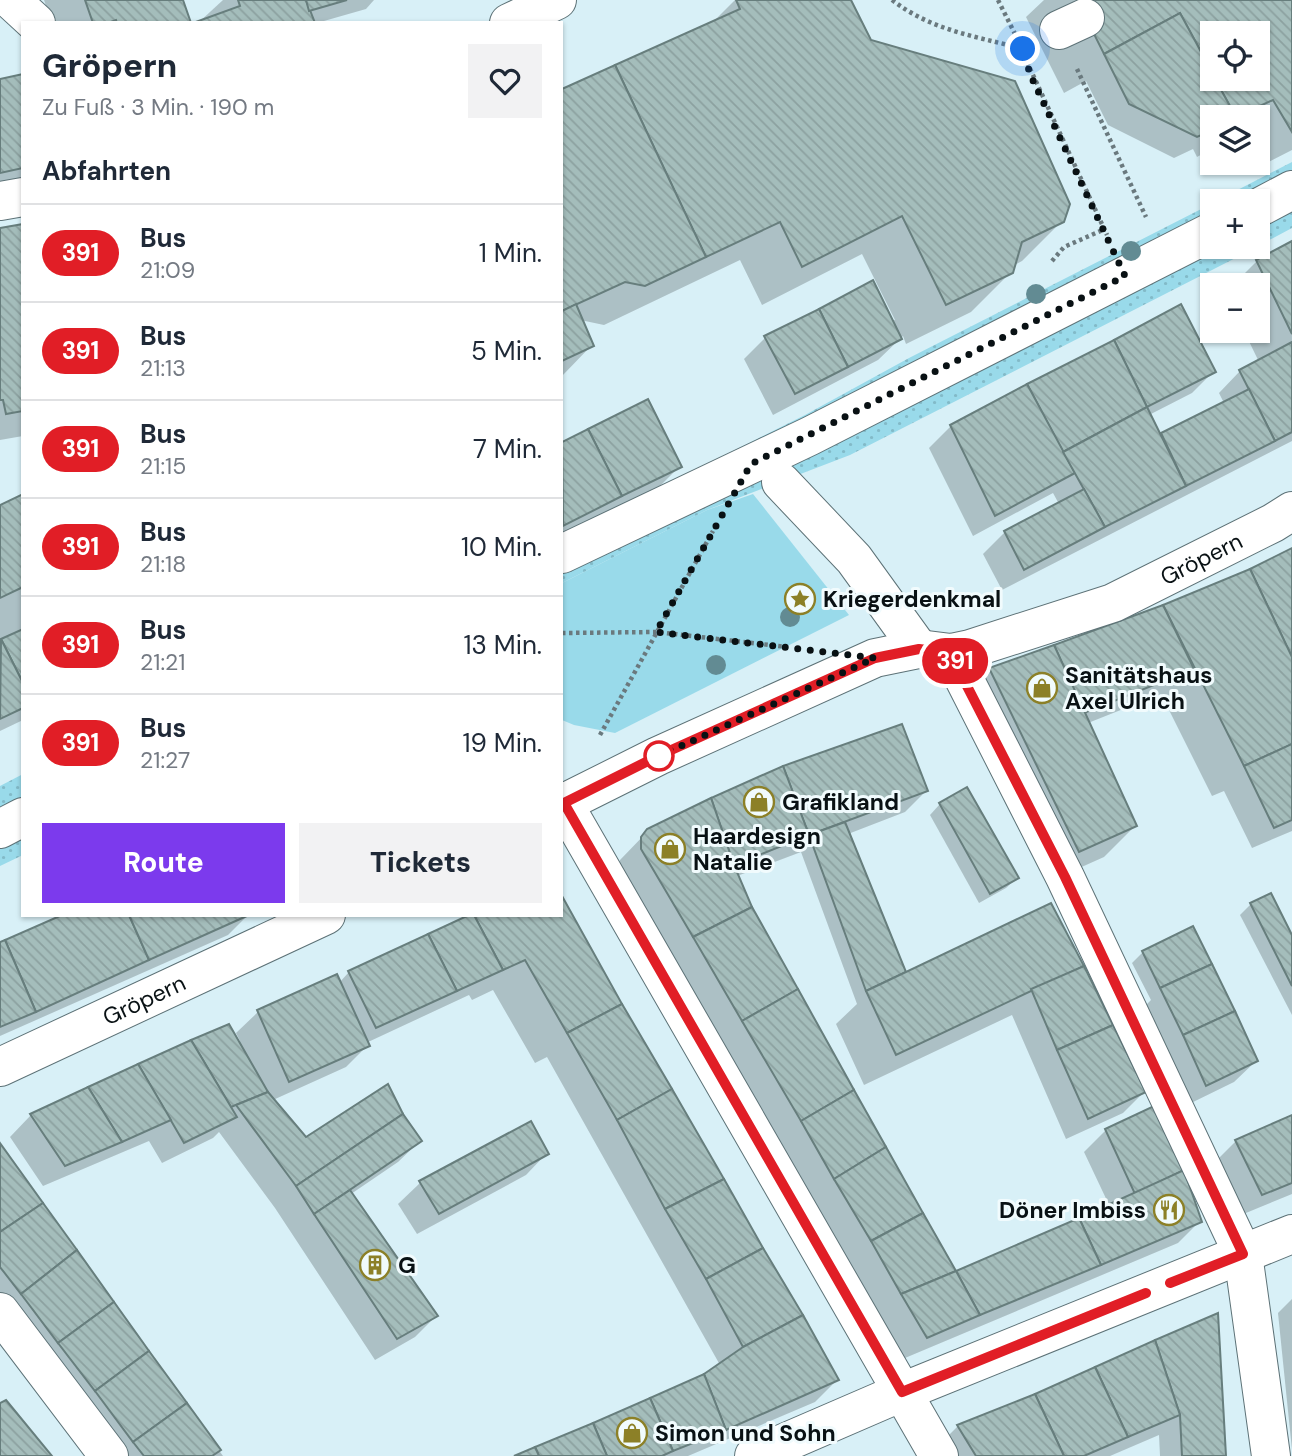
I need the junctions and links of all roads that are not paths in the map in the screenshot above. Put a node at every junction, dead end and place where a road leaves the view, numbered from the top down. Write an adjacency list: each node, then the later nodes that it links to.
1 (11, 0): 2 (street)
2 (34, 21)
3 (1292, 190): 6 (street)
4 (21, 197): 5 (street)
5 (0, 201)
6 (1270, 202)
7 (1200, 238): 10 (street)
8 (781, 482): 11 (street)
9 (1292, 511): 11 (street, Gröpern)
10 (563, 554)
11 (935, 651): 12 (street, Gröpern); 19 (street)
12 (563, 802)
13 (563, 804): 21 (street)
14 (21, 818): 15 (street)
15 (0, 829)
16 (322, 917): 17 (street, Gröpern)
17 (0, 1067)
18 (1292, 1234): 19 (street)
19 (1243, 1254): 21 (street); 25 (street)
20 (0, 1312): 22 (street)
21 (902, 1392): 23 (street); 24 (street)
22 (109, 1456)
23 (754, 1456)
24 (939, 1456)
25 (1271, 1456)

